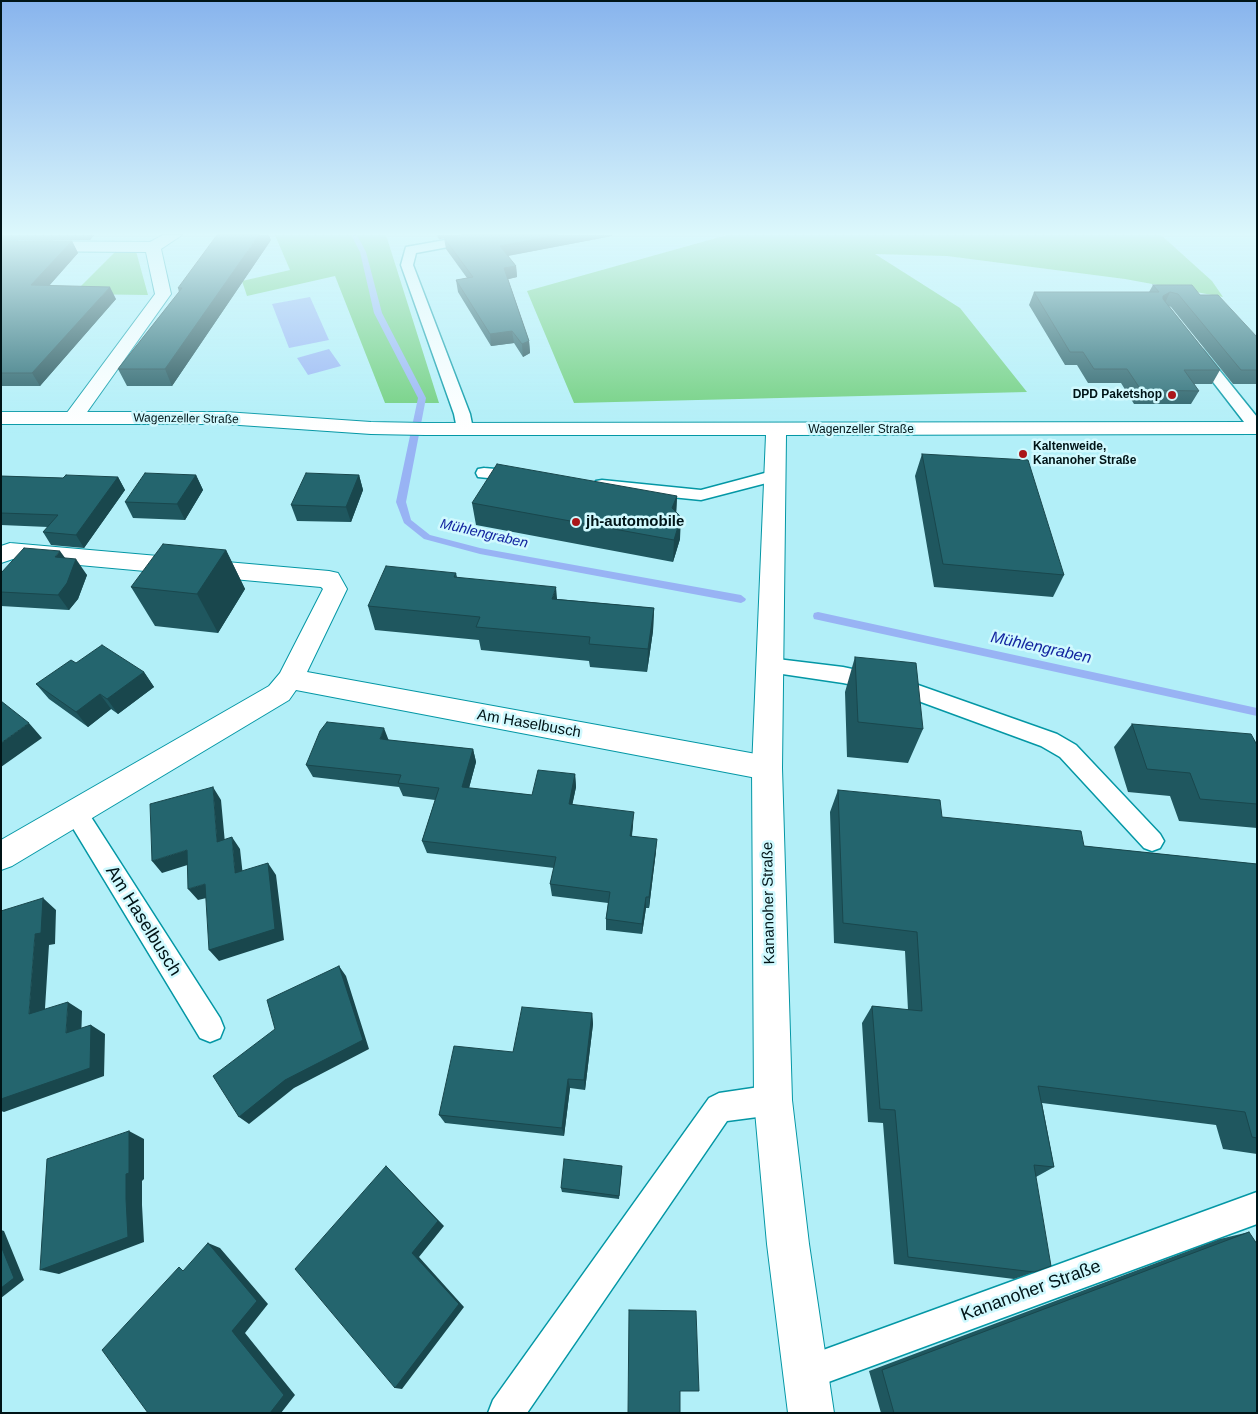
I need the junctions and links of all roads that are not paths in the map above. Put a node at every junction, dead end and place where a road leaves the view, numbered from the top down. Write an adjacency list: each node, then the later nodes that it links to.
1 (158, 301): 5 (street)
2 (420, 301): 8 (lane)
3 (1189, 342): 7 (lane)
4 (1, 418): 5 (street, Wagenzeller Straße)
5 (73, 418): 6 (street, Wagenzeller Straße)
6 (371, 428): 8 (street, Wagenzeller Straße); 10 (street, Wagenzeller Straße)
7 (1257, 428): 9 (street, Wagenzeller Straße)
8 (465, 429): 9 (street, Wagenzeller Straße)
9 (776, 430): 12 (street, Kananoher Straße)
10 (1, 434)
11 (484, 473): 13 (lane)
12 (776, 475): 14 (lane); 16 (street, Kananoher Straße)
13 (533, 478)
14 (582, 483)
15 (1, 554): 17 (street)
16 (769, 666): 18 (street, Kananoher Straße); 20 (lane)
17 (290, 679): 18 (street, Am Haselbusch); 19 (street)
18 (767, 768): 23 (street, Kananoher Straße)
19 (76, 813): 21 (street); 22 (lane, Am Haselbusch)
20 (1152, 841)
21 (1, 856)
22 (210, 1028)
23 (773, 1100): 25 (street, Kananoher Straße); 26 (lane)
24 (1257, 1208): 25 (lane, Kananoher Straße)
25 (804, 1374): 27 (street, Kananoher Straße)
26 (506, 1413)
27 (811, 1413)

